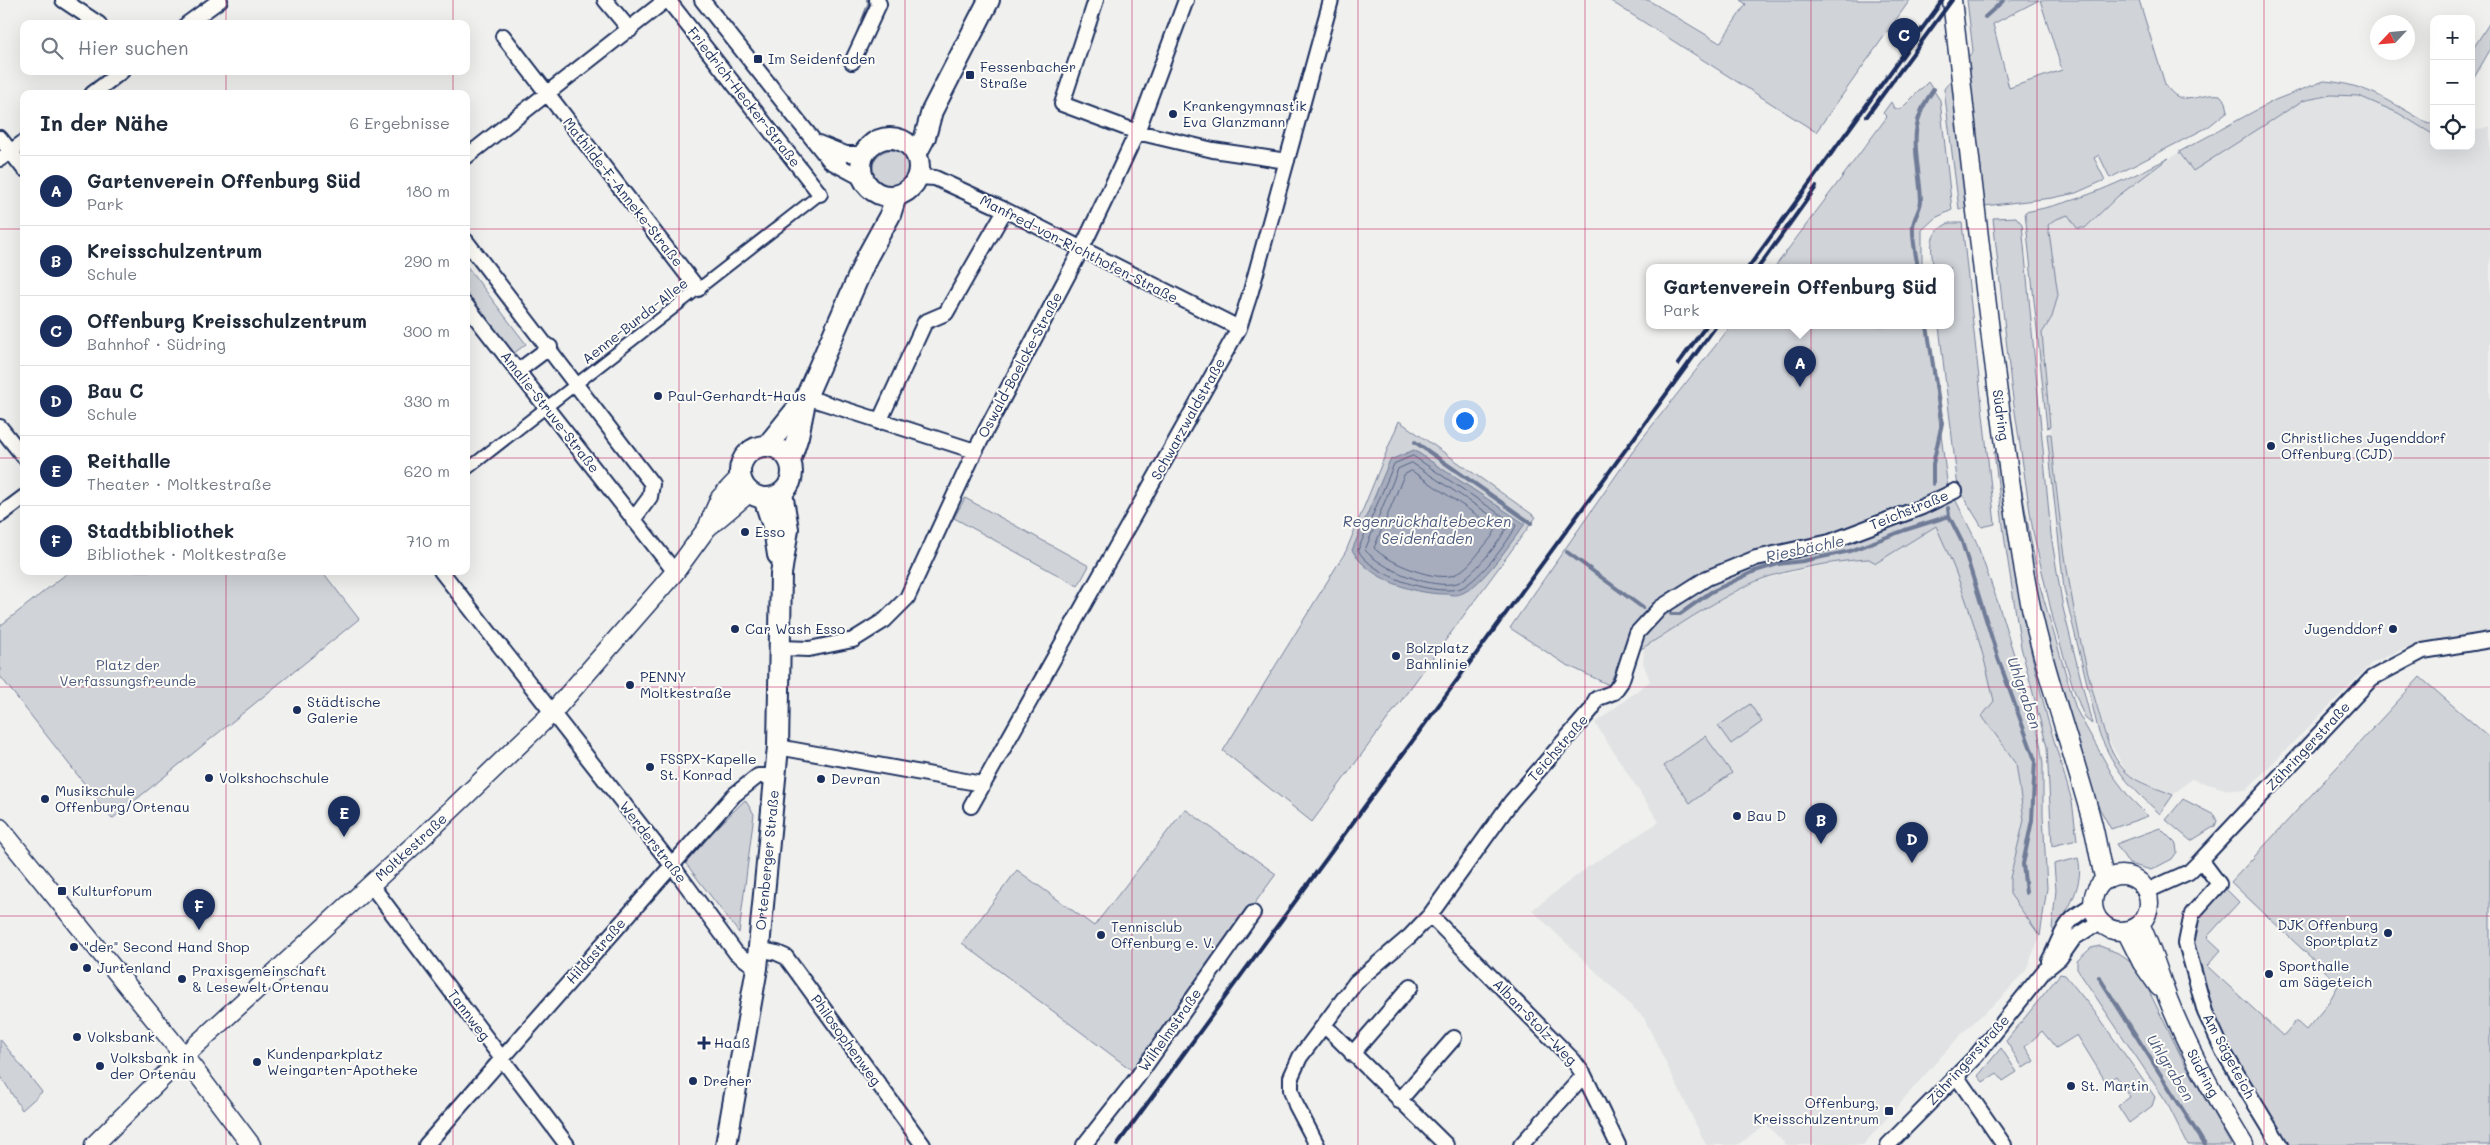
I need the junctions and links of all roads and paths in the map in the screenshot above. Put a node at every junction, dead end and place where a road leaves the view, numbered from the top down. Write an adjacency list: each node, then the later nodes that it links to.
1 (63, 0): 12 (street)
2 (220, 0): 13 (street)
3 (605, 0): 14 (street)
4 (667, 0): 14 (street); 34 (street, Friedrich-Hecker-Straße)
5 (702, 0): 23 (street)
6 (876, 0): 16 (street)
7 (989, 0): 20 (main road)
8 (1096, 0): 21 (street)
9 (1186, 0): 21 (street, Oswald-Boelcke-Straße)
10 (1332, 0): 30 (street, Schwarzwaldstraße)
11 (1952, 0): 72 (street, Südring)
12 (93, 20)
13 (192, 20)
14 (630, 30): 19 (street)
15 (503, 36): 19 (street, Mathilde-F.-Anneke-Straße)
16 (852, 62)
17 (117, 75): 18 (street)
18 (97, 90)
19 (547, 94): 26 (street); 40 (street, Mathilde-F.-Anneke-Straße)
20 (931, 114): 24 (main road); 28 (main road)
21 (1138, 132): 30 (street); 38 (street, Oswald-Boelcke-Straße)
22 (0, 138): 29 (street)
23 (810, 139): 27 (street); 33 (street)
24 (898, 139): 27 (main road); 28 (main road)
25 (20, 145): 29 (street)
26 (470, 153)
27 (863, 154): 33 (main road)
28 (916, 154): 32 (main road)
29 (5, 155): 31 (street)
30 (1287, 161): 42 (street, Schwarzwaldstraße)
31 (20, 166)
32 (918, 177): 35 (main road); 36 (street, Manfred-von-Richthofen-Straße)
33 (868, 185): 35 (main road); 39 (main road)
34 (820, 194): 40 (street, Aenne-Burda-Allee)
35 (896, 196): 39 (main road)
36 (1005, 210): 38 (street, Manfred-von-Richthofen-Straße); 48 (street)
37 (470, 245): 43 (street)
38 (1081, 250): 42 (street, Manfred-von-Richthofen-Straße); 51 (street, Oswald-Boelcke-Straße)
39 (867, 257): 46 (main road)
40 (698, 289): 45 (street, Aenne-Burda-Allee)
41 (470, 310): 44 (street, Amalie-Struve-Straße)
42 (1238, 328): 67 (street, Schwarzwaldstraße)
43 (550, 347): 44 (street); 45 (street)
44 (518, 371): 47 (street, Amalie-Struve-Straße)
45 (577, 383): 47 (street, Aenne-Burda-Allee); 59 (street)
46 (806, 397): 48 (street); 50 (main road); 53 (main road)
47 (547, 407): 54 (street, Aenne-Burda-Allee); 59 (street, Amalie-Struve-Straße)
48 (879, 422): 51 (street)
49 (0, 427): 52 (street)
50 (767, 446): 53 (main road); 55 (main road)
51 (974, 451): 63 (street, Oswald-Boelcke-Straße)
52 (20, 452)
53 (790, 461): 55 (main road)
54 (470, 467)
55 (759, 490): 60 (street, Moltkestraße); 63 (main road, Ortenberger Straße)
56 (1955, 491): 77 (street, Teichstraße)
57 (20, 500): 58 (street)
58 (0, 516)
59 (633, 520): 60 (street, Amalie-Struve-Straße)
60 (675, 572): 64 (street, Moltkestraße)
61 (444, 575): 64 (street, Werderstraße)
62 (2490, 640): 70 (street, Zähringerstraße)
63 (782, 648): 65 (main road, Ortenberger Straße)
64 (552, 713): 71 (street, Werderstraße); 73 (street, Moltkestraße)
65 (778, 747): 66 (main road, Ortenberger Straße); 67 (street)
66 (776, 776): 71 (street, Hildastraße); 80 (main road, Ortenberger Straße)
67 (982, 784): 68 (street, Schwarzwaldstraße)
68 (970, 806)
69 (0, 828): 86 (street)
70 (2201, 860): 74 (street, Zähringerstraße); 105 (street, Am Sägeteich)
71 (671, 864): 80 (street, Werderstraße); 87 (street, Hildastraße)
72 (2111, 877): 74 (street); 75 (street)
73 (371, 884): 86 (street, Moltkestraße); 87 (street, Tannweg)
74 (2147, 891): 79 (street)
75 (2093, 905): 78 (street); 81 (street, Zähringerstraße)
76 (1253, 913): 97 (street, Wilhelmstraße)
77 (1430, 915): 83 (street, Teichstraße); 88 (street, Alban-Stolz-Weg)
78 (2103, 924): 79 (street); 81 (street, Zähringerstraße)
79 (2133, 927): 104 (street, Südring)
80 (758, 958): 95 (main road, Ortenberger Straße); 96 (street, Philosophenweg)
81 (2044, 971): 89 (street, Zähringerstraße)
82 (1411, 986): 85 (street)
83 (1324, 1025): 85 (street); 98 (street, Teichstraße)
84 (1454, 1038): 90 (street)
85 (1352, 1054): 90 (street)
86 (184, 1056): 91 (street, Moltkestraße); 92 (street)
87 (502, 1060): 93 (street, Hildastraße); 94 (street, Tannweg)
88 (1584, 1075): 100 (street); 101 (street, Alban-Stolz-Weg)
89 (1956, 1077): 102 (street, Zähringerstraße); 103 (street)
90 (1399, 1101): 99 (street)
91 (94, 1145)
92 (251, 1145)
93 (426, 1145)
94 (567, 1145)
95 (726, 1145)
96 (923, 1145)
97 (1084, 1145)
98 (1317, 1145)
99 (1446, 1145)
100 (1521, 1145)
101 (1618, 1145)
102 (1888, 1145)
103 (2004, 1145)
104 (2244, 1145)
105 (2280, 1145)

